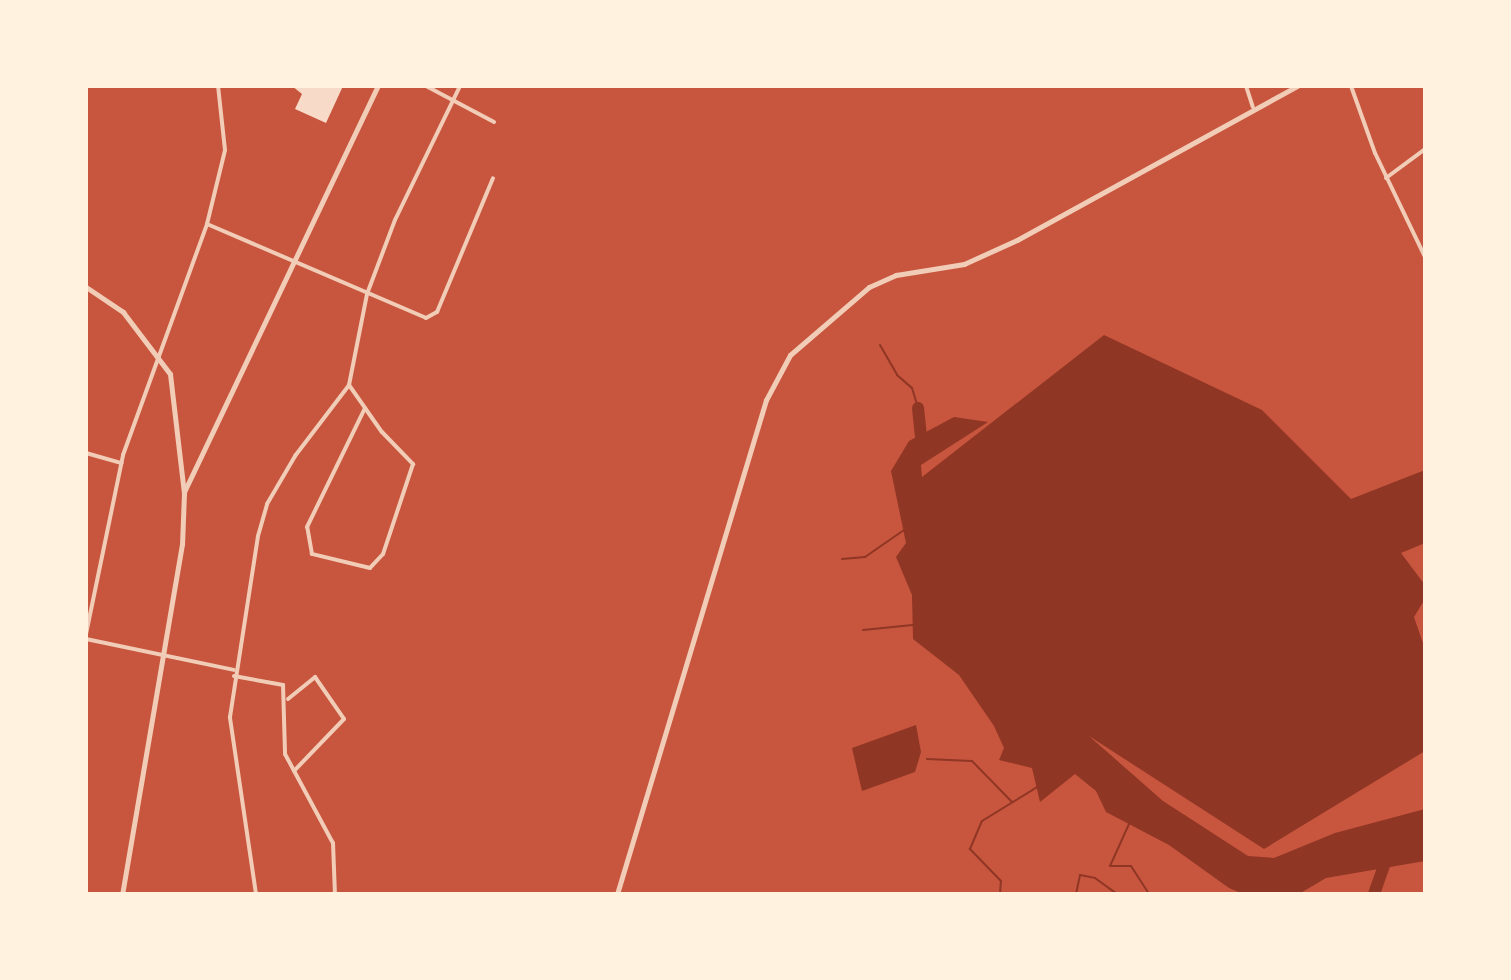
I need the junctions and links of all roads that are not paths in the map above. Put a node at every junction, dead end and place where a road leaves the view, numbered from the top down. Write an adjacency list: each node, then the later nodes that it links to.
1 (218, 86): 14 (street)
2 (378, 86): 16 (street)
3 (426, 86): 8 (street)
4 (460, 86): 8 (street)
5 (1246, 86): 9 (street)
6 (1295, 86): 9 (street)
7 (1351, 86): 13 (street)
8 (454, 100): 10 (street); 18 (street)
9 (1253, 107): 33 (street)
10 (494, 122)
11 (1425, 149): 13 (street)
12 (493, 178): 18 (street)
13 (1386, 178): 15 (street)
14 (207, 224): 16 (street); 19 (street)
15 (1425, 257)
16 (297, 264): 18 (street); 24 (street)
17 (86, 287): 19 (street)
18 (367, 294): 20 (street)
19 (157, 354): 23 (street); 24 (street)
20 (349, 385): 21 (street); 27 (street)
21 (365, 408): 21 (street)
22 (86, 453): 23 (street)
23 (122, 463): 25 (street)
24 (184, 493): 26 (street)
25 (86, 636): 26 (street)
26 (161, 655): 27 (street); 30 (street)
27 (234, 673): 28 (street); 31 (street)
28 (287, 700): 29 (street); 29 (street)
29 (294, 771): 32 (street)
30 (122, 894)
31 (256, 894)
32 (335, 894)
33 (617, 894)

